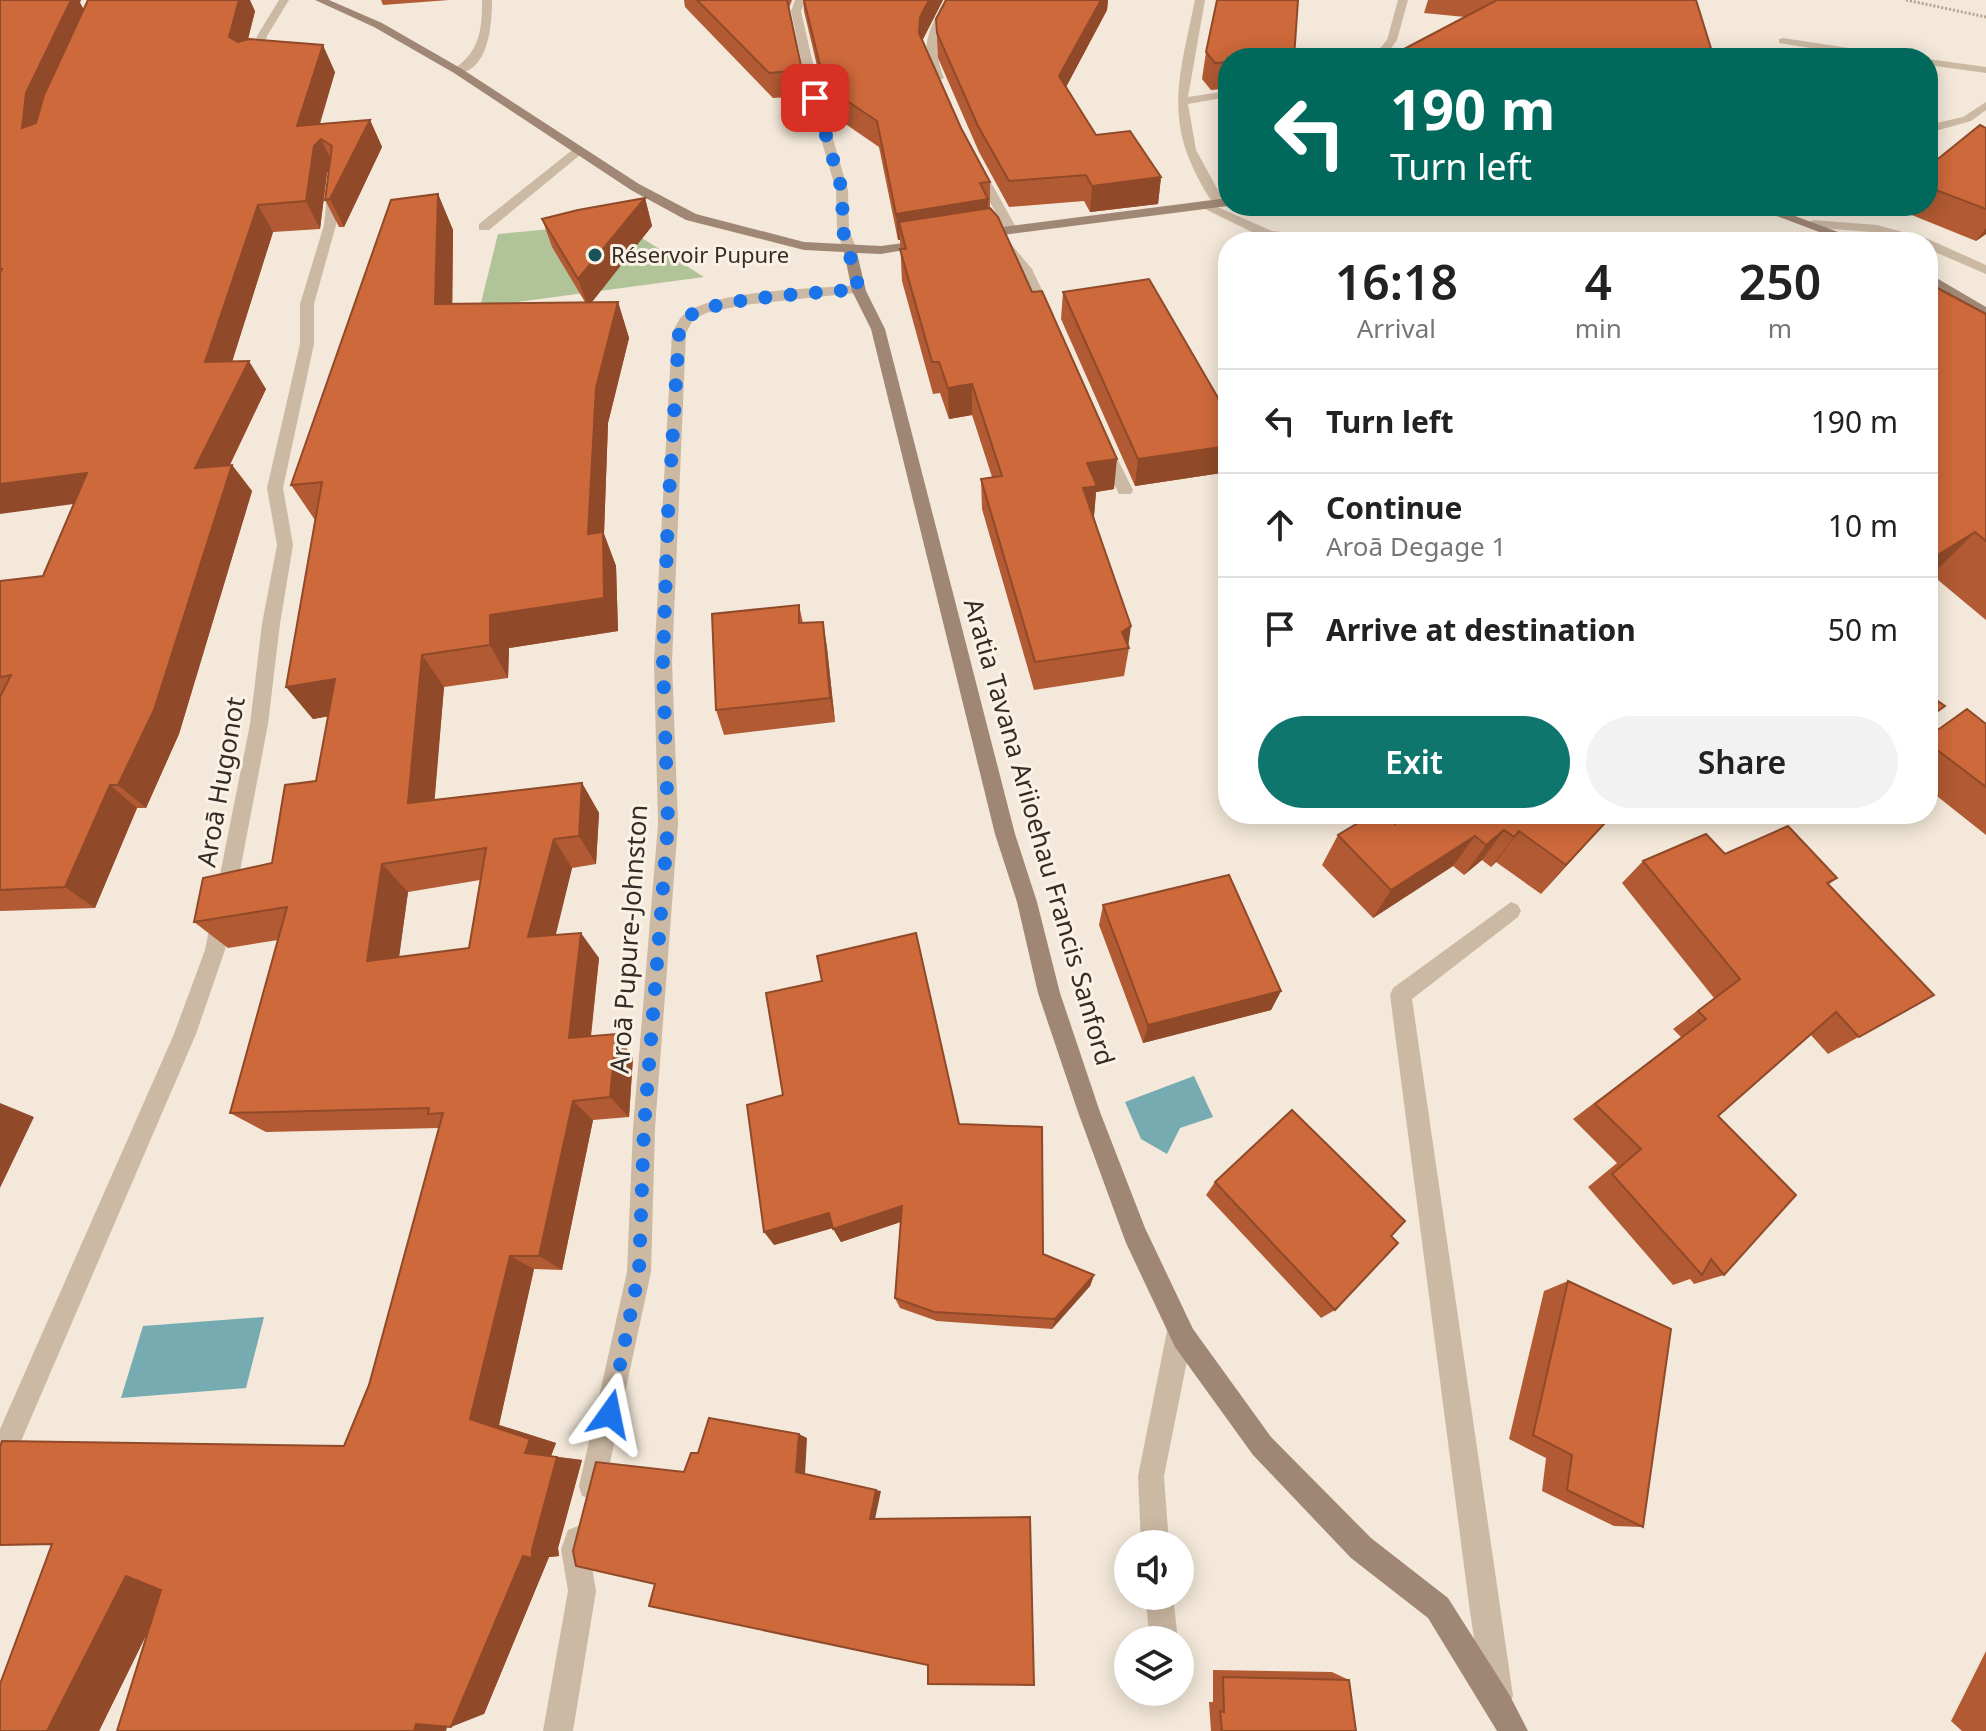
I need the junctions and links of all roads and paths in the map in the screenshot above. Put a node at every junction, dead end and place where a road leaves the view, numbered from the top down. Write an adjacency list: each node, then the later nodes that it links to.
1 (284, 0): 13 (street)
2 (320, 0): 16 (street)
3 (487, 0): 16 (street)
4 (800, 0): 41 (street)
5 (950, 0): 17 (street)
6 (1200, 0): 19 (street)
7 (1403, 0): 11 (street)
8 (1906, 0): 9 (path)
9 (1986, 17)
10 (1783, 41): 12 (street)
11 (1386, 48)
12 (1829, 48)
13 (255, 63)
14 (1938, 63): 15 (street)
15 (1986, 70)
16 (458, 71): 22 (street)
17 (945, 93)
18 (1218, 96): 19 (street)
19 (1182, 101): 25 (street)
20 (1986, 105): 21 (street)
21 (1938, 127)
22 (580, 150): 32 (street); 41 (street)
23 (970, 153): 33 (street)
24 (336, 173): 51 (street, Aroā Hugonot)
25 (1218, 198)
26 (1218, 204): 27 (street)
27 (1203, 205): 28 (street); 33 (street)
28 (1218, 212)
29 (1227, 216): 35 (street)
30 (1788, 216): 31 (street)
31 (1813, 224): 36 (street); 37 (street)
32 (484, 227)
33 (1011, 229): 34 (street)
34 (994, 232): 38 (street); 46 (street)
35 (1262, 232)
36 (1833, 232)
37 (1886, 232)
38 (964, 237)
39 (935, 241): 41 (street)
40 (1938, 248): 42 (street)
41 (850, 249): 44 (street, Aratia Tavana Ariioehau Francis Sanford)
42 (1986, 270)
43 (1938, 283): 45 (street)
44 (859, 289): 50 (street, Aratia Tavana Ariioehau Francis Sanford); 54 (street, Aroā Pupure-Johnston)
45 (1986, 313)
46 (1052, 324)
47 (1097, 433): 48 (street)
48 (1125, 490)
49 (1511, 911): 53 (street)
50 (1180, 1331): 52 (street); 53 (street, Aratia Tavana Ariioehau Francis Sanford)
51 (0, 1460)
52 (1154, 1530)
53 (1499, 1704): 55 (street, Aratia Tavana Ariioehau Francis Sanford)
54 (558, 1731)
55 (1513, 1731)

